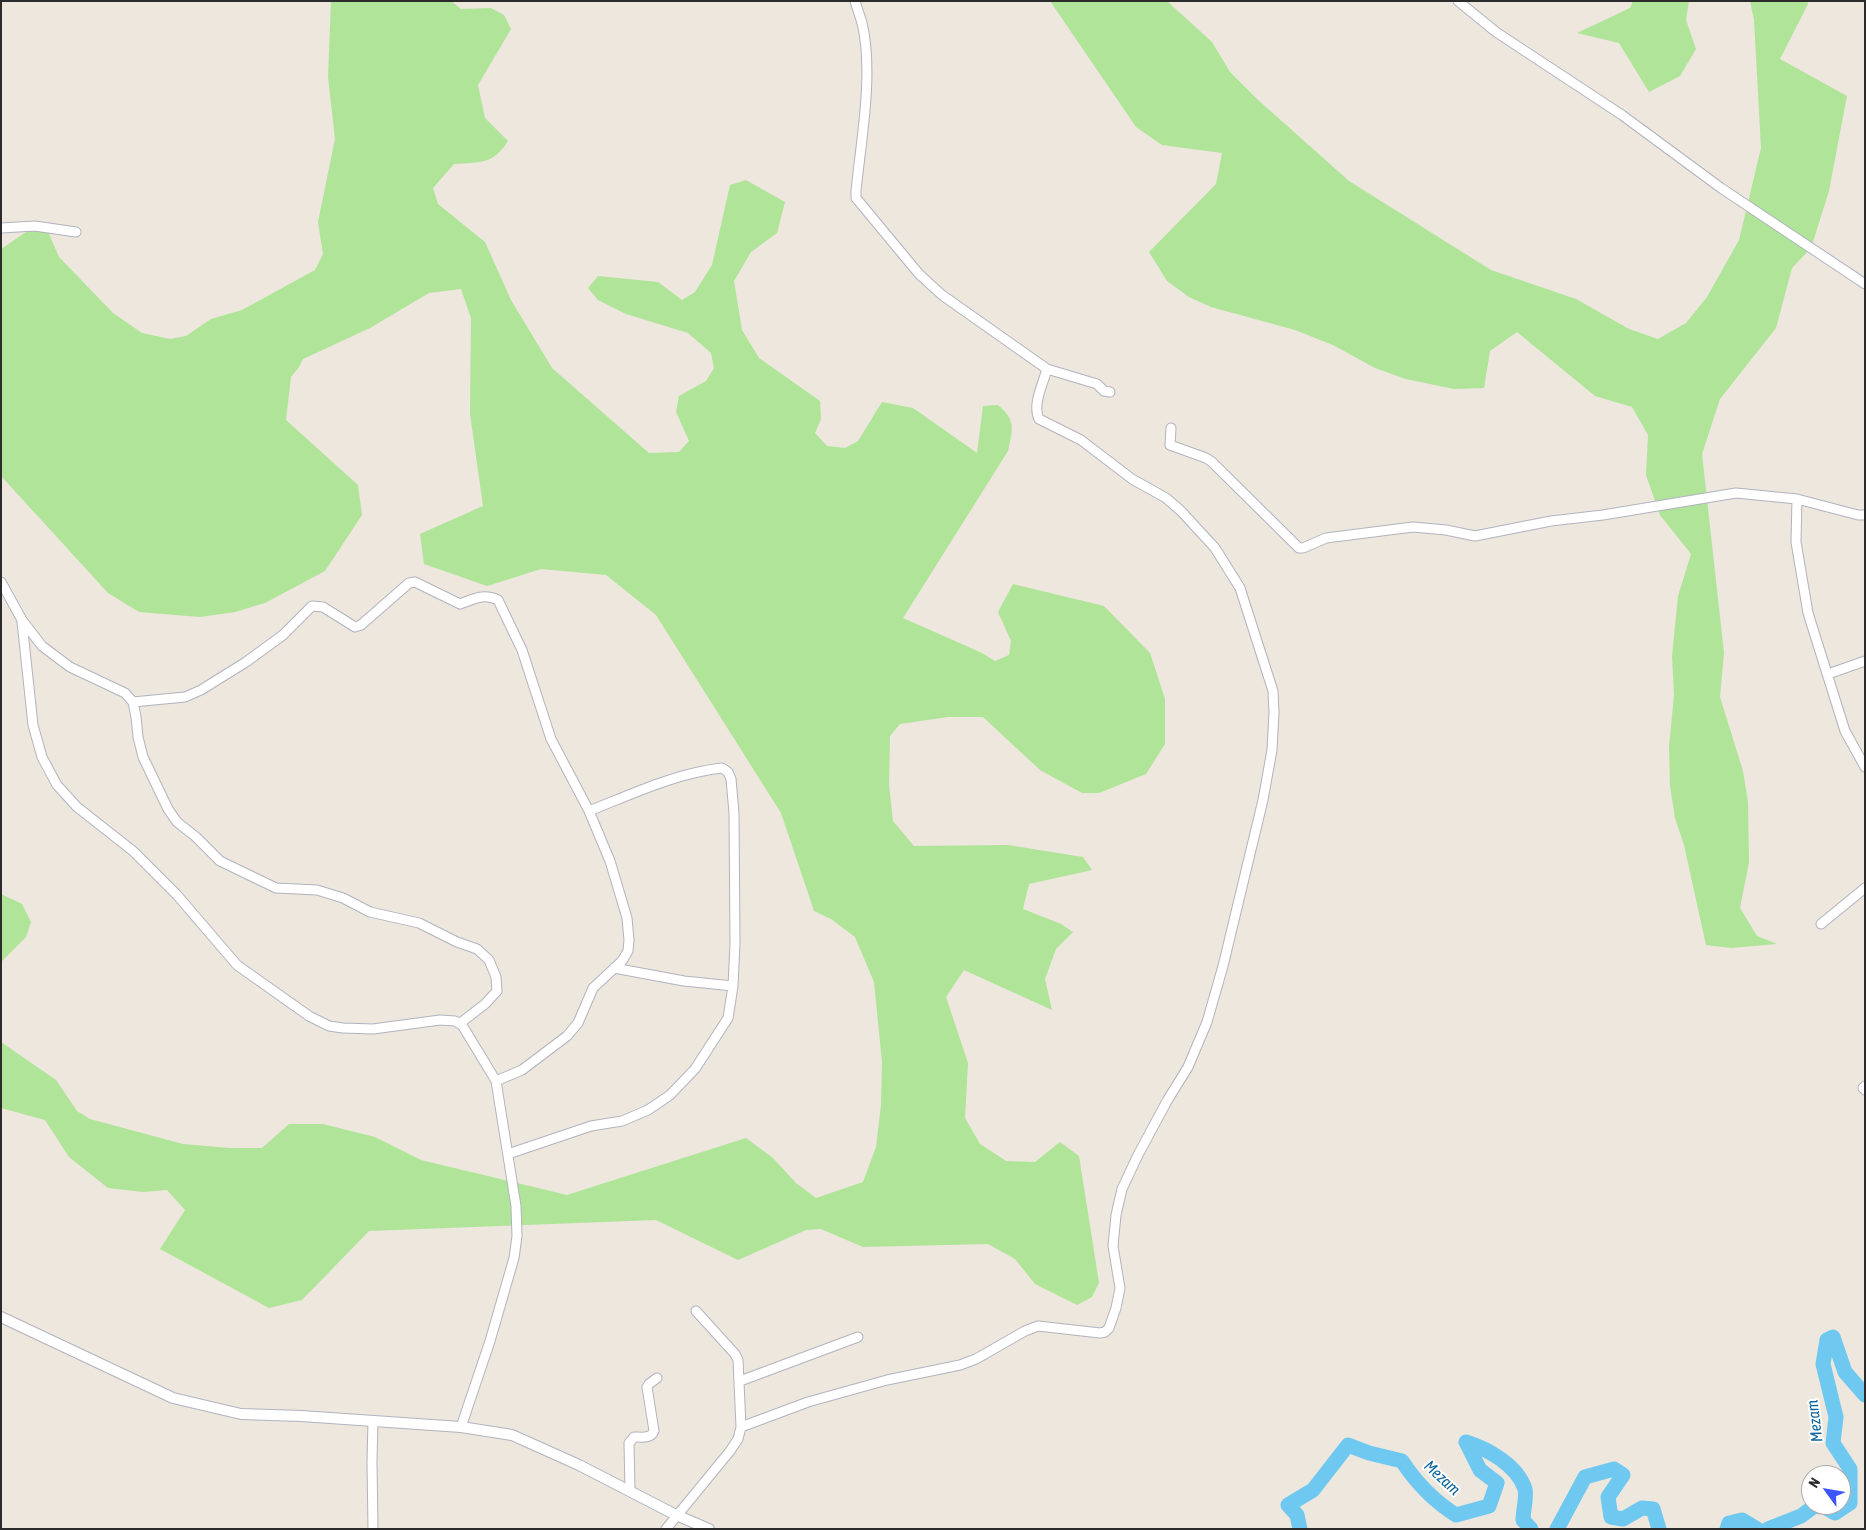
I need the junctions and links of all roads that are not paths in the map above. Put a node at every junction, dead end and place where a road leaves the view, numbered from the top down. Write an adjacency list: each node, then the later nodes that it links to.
1 (854, 1): 6 (street)
2 (1458, 1): 5 (street)
3 (1, 228): 4 (street)
4 (76, 232)
5 (1865, 284)
6 (1047, 369): 7 (street); 34 (street)
7 (1110, 392)
8 (1171, 428): 9 (street)
9 (1797, 499): 10 (street); 14 (street)
10 (1865, 515)
11 (1, 582): 12 (street)
12 (22, 620): 15 (street); 22 (street)
13 (1865, 661): 14 (street)
14 (1828, 674): 16 (street)
15 (133, 702): 17 (street); 22 (street)
16 (1865, 767)
17 (589, 811): 20 (street); 21 (street)
18 (1865, 888): 19 (street)
19 (1821, 924)
20 (614, 968): 21 (street); 23 (street)
21 (733, 986): 26 (street)
22 (462, 1025): 23 (street)
23 (496, 1081): 26 (street)
24 (1865, 1086): 25 (street)
25 (1865, 1090)
26 (508, 1154): 33 (street)
27 (696, 1311): 31 (street)
28 (1, 1317): 32 (street)
29 (858, 1337): 31 (street)
30 (657, 1378): 35 (street)
31 (740, 1382): 34 (street)
32 (373, 1421): 33 (street); 37 (street)
33 (461, 1427): 35 (street)
34 (741, 1427): 36 (street)
35 (630, 1491): 36 (street)
36 (676, 1515): 38 (street); 39 (street)
37 (373, 1529)
38 (666, 1529)
39 (708, 1529)

